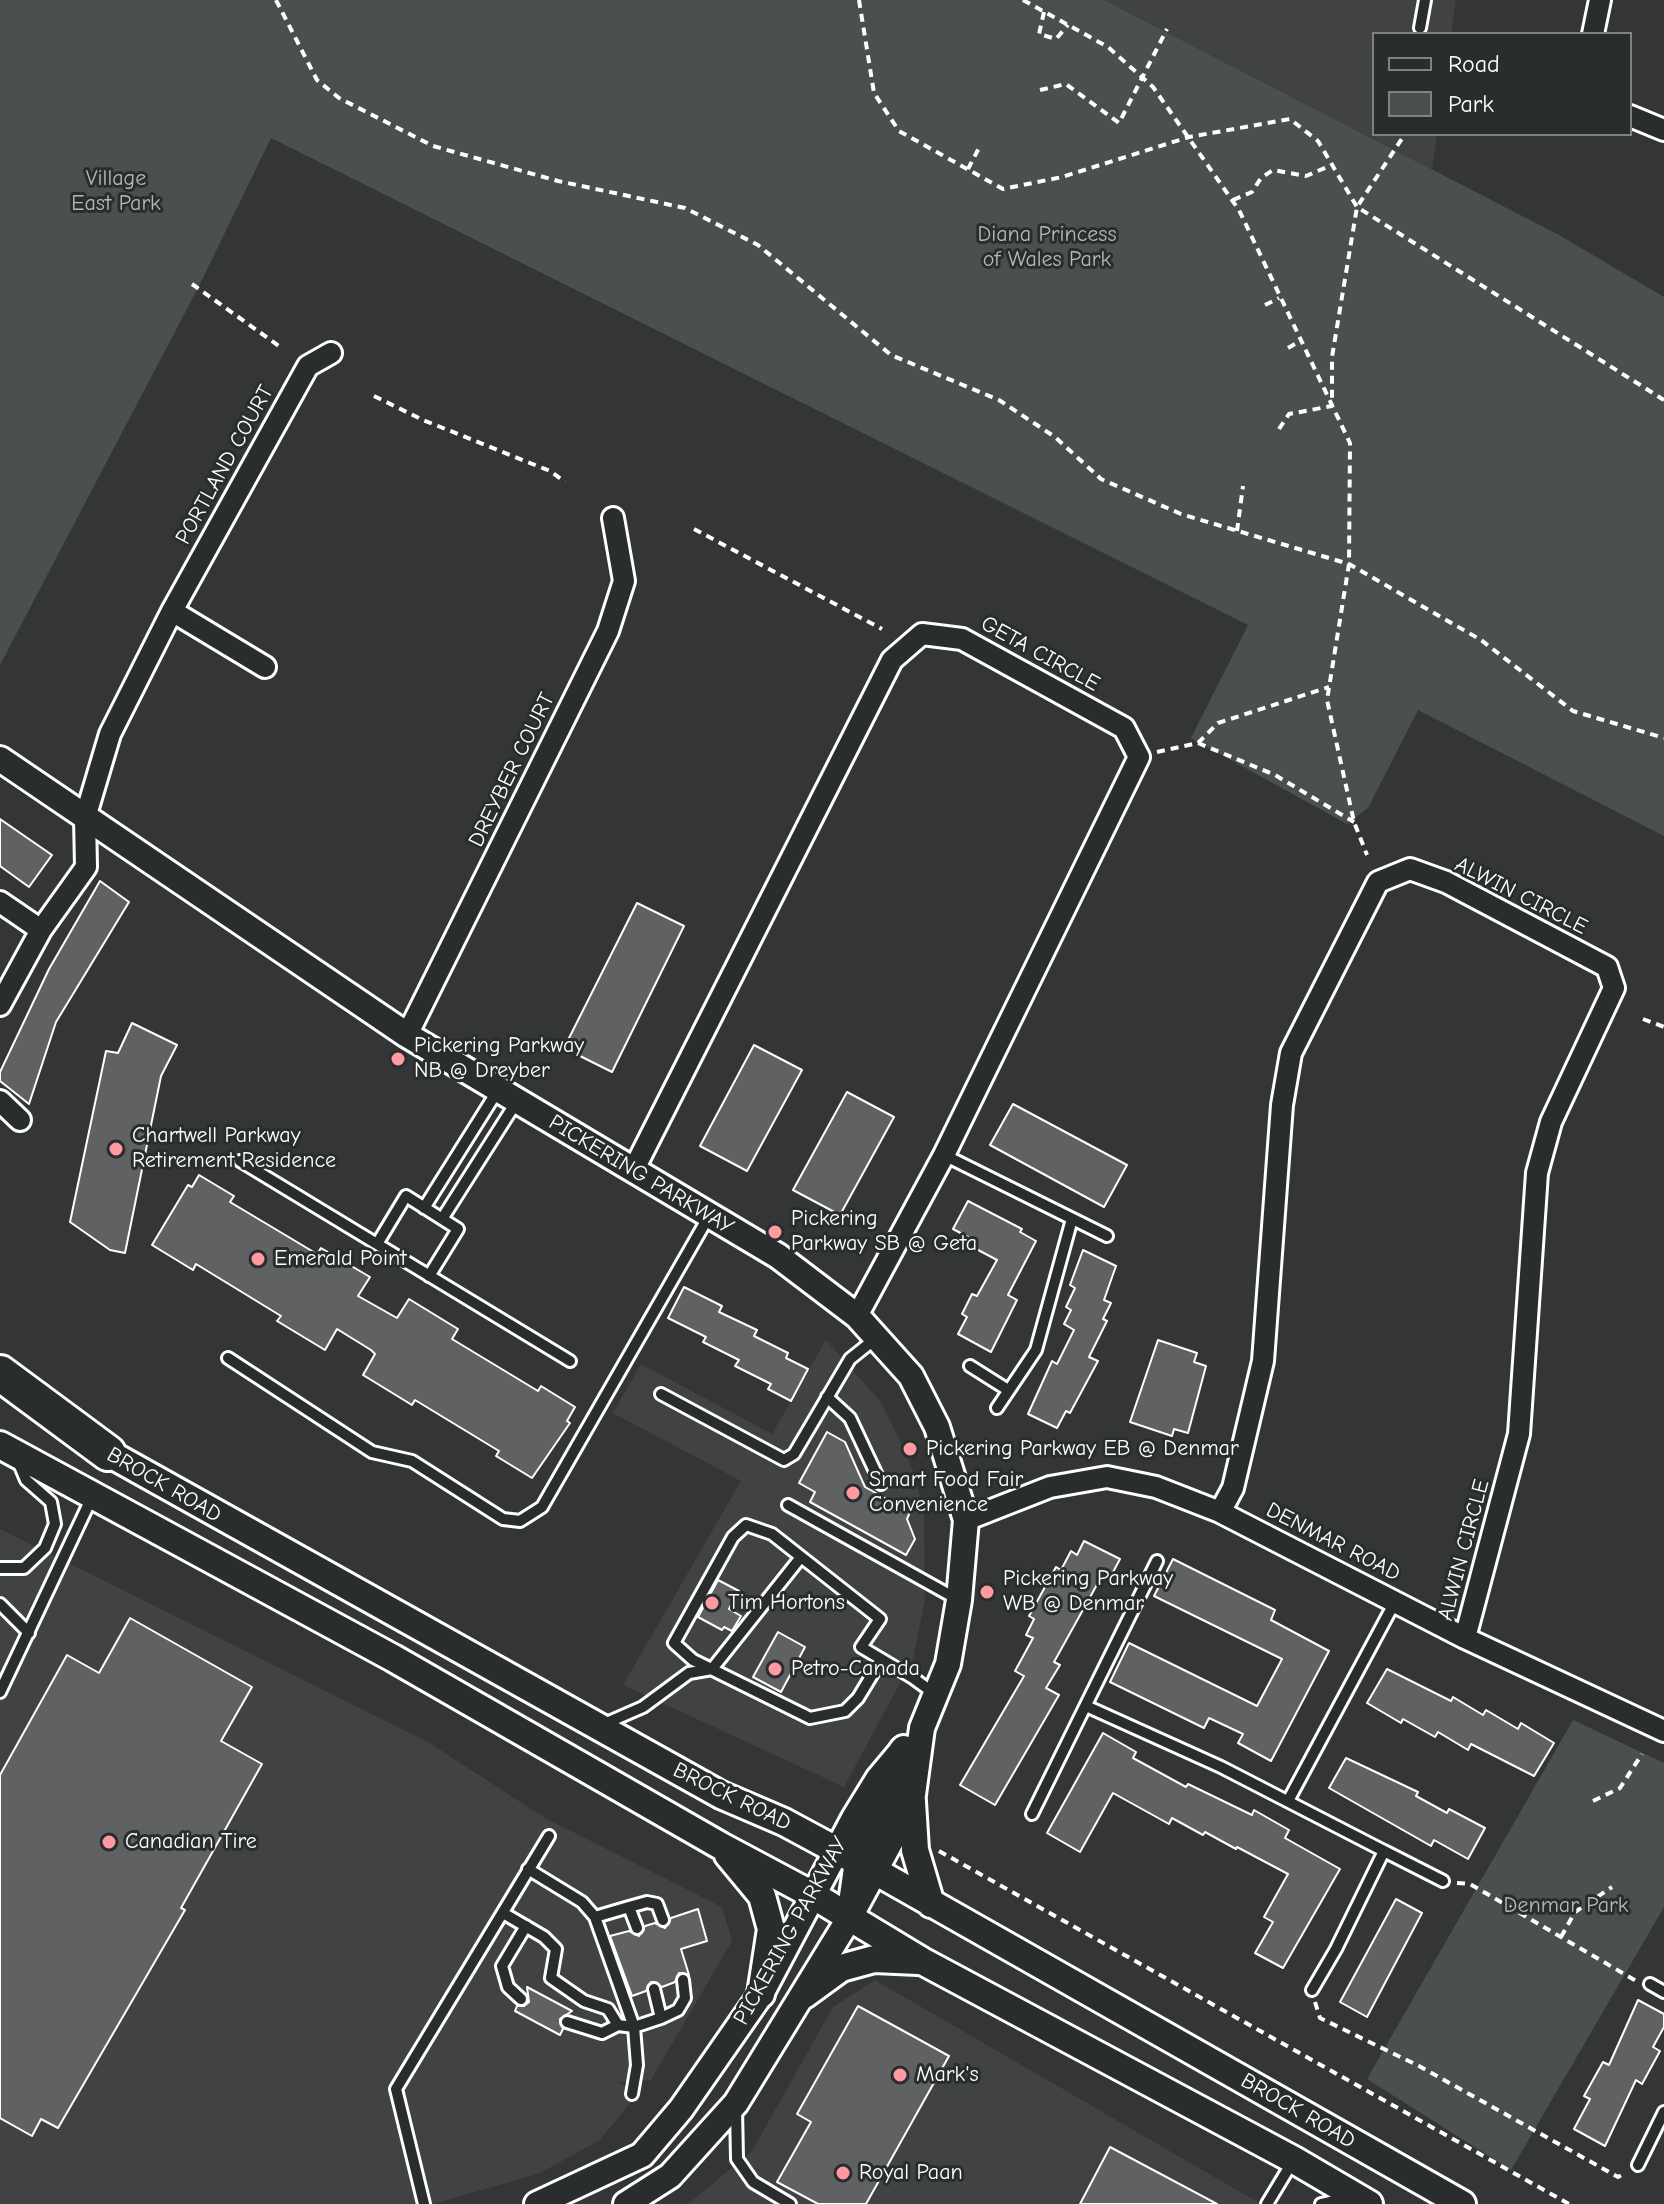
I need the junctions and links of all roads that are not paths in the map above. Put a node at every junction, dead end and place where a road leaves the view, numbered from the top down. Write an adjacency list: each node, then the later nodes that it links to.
1 (1425, 0): 3 (lane)
2 (1600, 0): 4 (street)
3 (1420, 28)
4 (1593, 32)
5 (1632, 117): 6 (street)
6 (1664, 130)
7 (331, 353): 9 (street, PORTLAND COURT)
8 (613, 518): 16 (street, DREYBER COURT)
9 (172, 611): 10 (street); 12 (street, PORTLAND COURT)
10 (265, 667)
11 (0, 759): 12 (street, PICKERING PARKWAY)
12 (85, 818): 14 (street); 16 (street, PICKERING PARKWAY)
13 (0, 902): 14 (street)
14 (41, 930): 15 (street)
15 (0, 1005)
16 (407, 1035): 17 (street, PICKERING PARKWAY)
17 (507, 1095): 22 (street, PICKERING PARKWAY); 23 (lane); 25 (lane)
18 (0, 1101): 19 (street)
19 (20, 1120)
20 (944, 1155): 22 (street, GETA CIRCLE); 26 (lane); 30 (street)
21 (240, 1161): 28 (lane)
22 (633, 1171): 24 (street, PICKERING PARKWAY)
23 (424, 1208): 25 (lane); 28 (lane)
24 (709, 1216): 30 (street, PICKERING PARKWAY); 32 (lane)
25 (442, 1219): 29 (lane)
26 (1072, 1219): 27 (lane); 36 (lane)
27 (1107, 1236)
28 (377, 1244): 29 (lane)
29 (429, 1276): 33 (lane)
30 (857, 1316): 31 (street, PICKERING PARKWAY)
31 (877, 1338): 39 (lane); 47 (street, PICKERING PARKWAY)
32 (228, 1358)
33 (570, 1361)
34 (970, 1366): 36 (lane)
35 (0, 1373): 42 (highway)
36 (1008, 1390): 40 (lane)
37 (0, 1394): 42 (main road, BROCK ROAD)
38 (661, 1394): 39 (lane)
39 (827, 1397): 43 (lane)
40 (997, 1408)
41 (8, 1450): 44 (main road, BROCK ROAD); 50 (lane)
42 (108, 1453): 61 (main road, BROCK ROAD)
43 (881, 1484)
44 (94, 1494): 54 (lane); 69 (main road, BROCK ROAD)
45 (788, 1505): 51 (lane)
46 (1220, 1512): 47 (street, DENMAR ROAD); 52 (street, DENMAR ROAD); 55 (street, ALWIN CIRCLE)
47 (966, 1520): 51 (street, PICKERING PARKWAY)
48 (801, 1557): 56 (lane); 57 (lane); 57 (lane)
49 (1157, 1561): 60 (lane)
50 (0, 1568)
51 (959, 1600): 59 (street, PICKERING PARKWAY)
52 (1396, 1600): 55 (street, DENMAR ROAD); 65 (lane)
53 (0, 1604): 54 (lane)
54 (29, 1633): 58 (lane)
55 (1465, 1638): 63 (street, DENMAR ROAD)
56 (881, 1660): 57 (lane); 59 (lane)
57 (712, 1669): 61 (lane)
58 (0, 1692)
59 (935, 1694): 62 (street, PICKERING PARKWAY)
60 (1086, 1706): 65 (lane); 67 (lane)
61 (598, 1727): 71 (main road, BROCK ROAD)
62 (922, 1728): 64 (street, PICKERING PARKWAY); 66 (street, PICKERING PARKWAY)
63 (1664, 1731)
64 (903, 1750): 71 (main road)
65 (1288, 1801): 70 (lane)
66 (912, 1802): 71 (street, PICKERING PARKWAY); 75 (main road)
67 (1032, 1814)
68 (549, 1836): 72 (lane)
69 (721, 1846): 74 (main road, BROCK ROAD); 89 (main road)
70 (1384, 1851): 73 (lane); 87 (lane)
71 (857, 1861): 74 (street, PICKERING PARKWAY); 75 (main road, BROCK ROAD); 79 (main road)
72 (528, 1869): 77 (lane); 78 (lane)
73 (1443, 1881)
74 (811, 1894): 79 (main road, BROCK ROAD); 89 (street, PICKERING PARKWAY)
75 (931, 1904): 99 (main road, BROCK ROAD)
76 (629, 1907): 78 (lane); 80 (lane); 82 (lane)
77 (503, 1913): 81 (lane); 103 (lane)
78 (595, 1917): 95 (lane)
79 (850, 1917): 83 (main road, BROCK ROAD); 90 (street, PICKERING PARKWAY)
80 (663, 1920)
81 (526, 1926): 91 (lane); 94 (lane)
82 (637, 1928)
83 (922, 1961): 90 (main road); 100 (main road, BROCK ROAD)
84 (683, 1980): 92 (lane)
85 (1650, 1984): 88 (lane)
86 (654, 1989): 92 (lane)
87 (1312, 1990)
88 (1664, 1992)
89 (761, 1994): 104 (street, PICKERING PARKWAY)
90 (804, 1995): 97 (street, PICKERING PARKWAY)
91 (521, 1999)
92 (661, 2018): 95 (lane)
93 (567, 2022): 94 (lane)
94 (618, 2025): 95 (lane)
95 (634, 2027): 96 (lane)
96 (632, 2094)
97 (736, 2103): 105 (street, PICKERING PARKWAY); 106 (lane)
98 (1664, 2112): 101 (lane)
99 (1317, 2121): 100 (main road); 109 (main road, BROCK ROAD)
100 (1294, 2160): 102 (main road, BROCK ROAD); 107 (lane)
101 (1638, 2165)
102 (1363, 2200): 108 (lane)
103 (424, 2204)
104 (537, 2204)
105 (626, 2204)
106 (790, 2204)
107 (1267, 2204)
108 (1321, 2204)
109 (1462, 2204)

